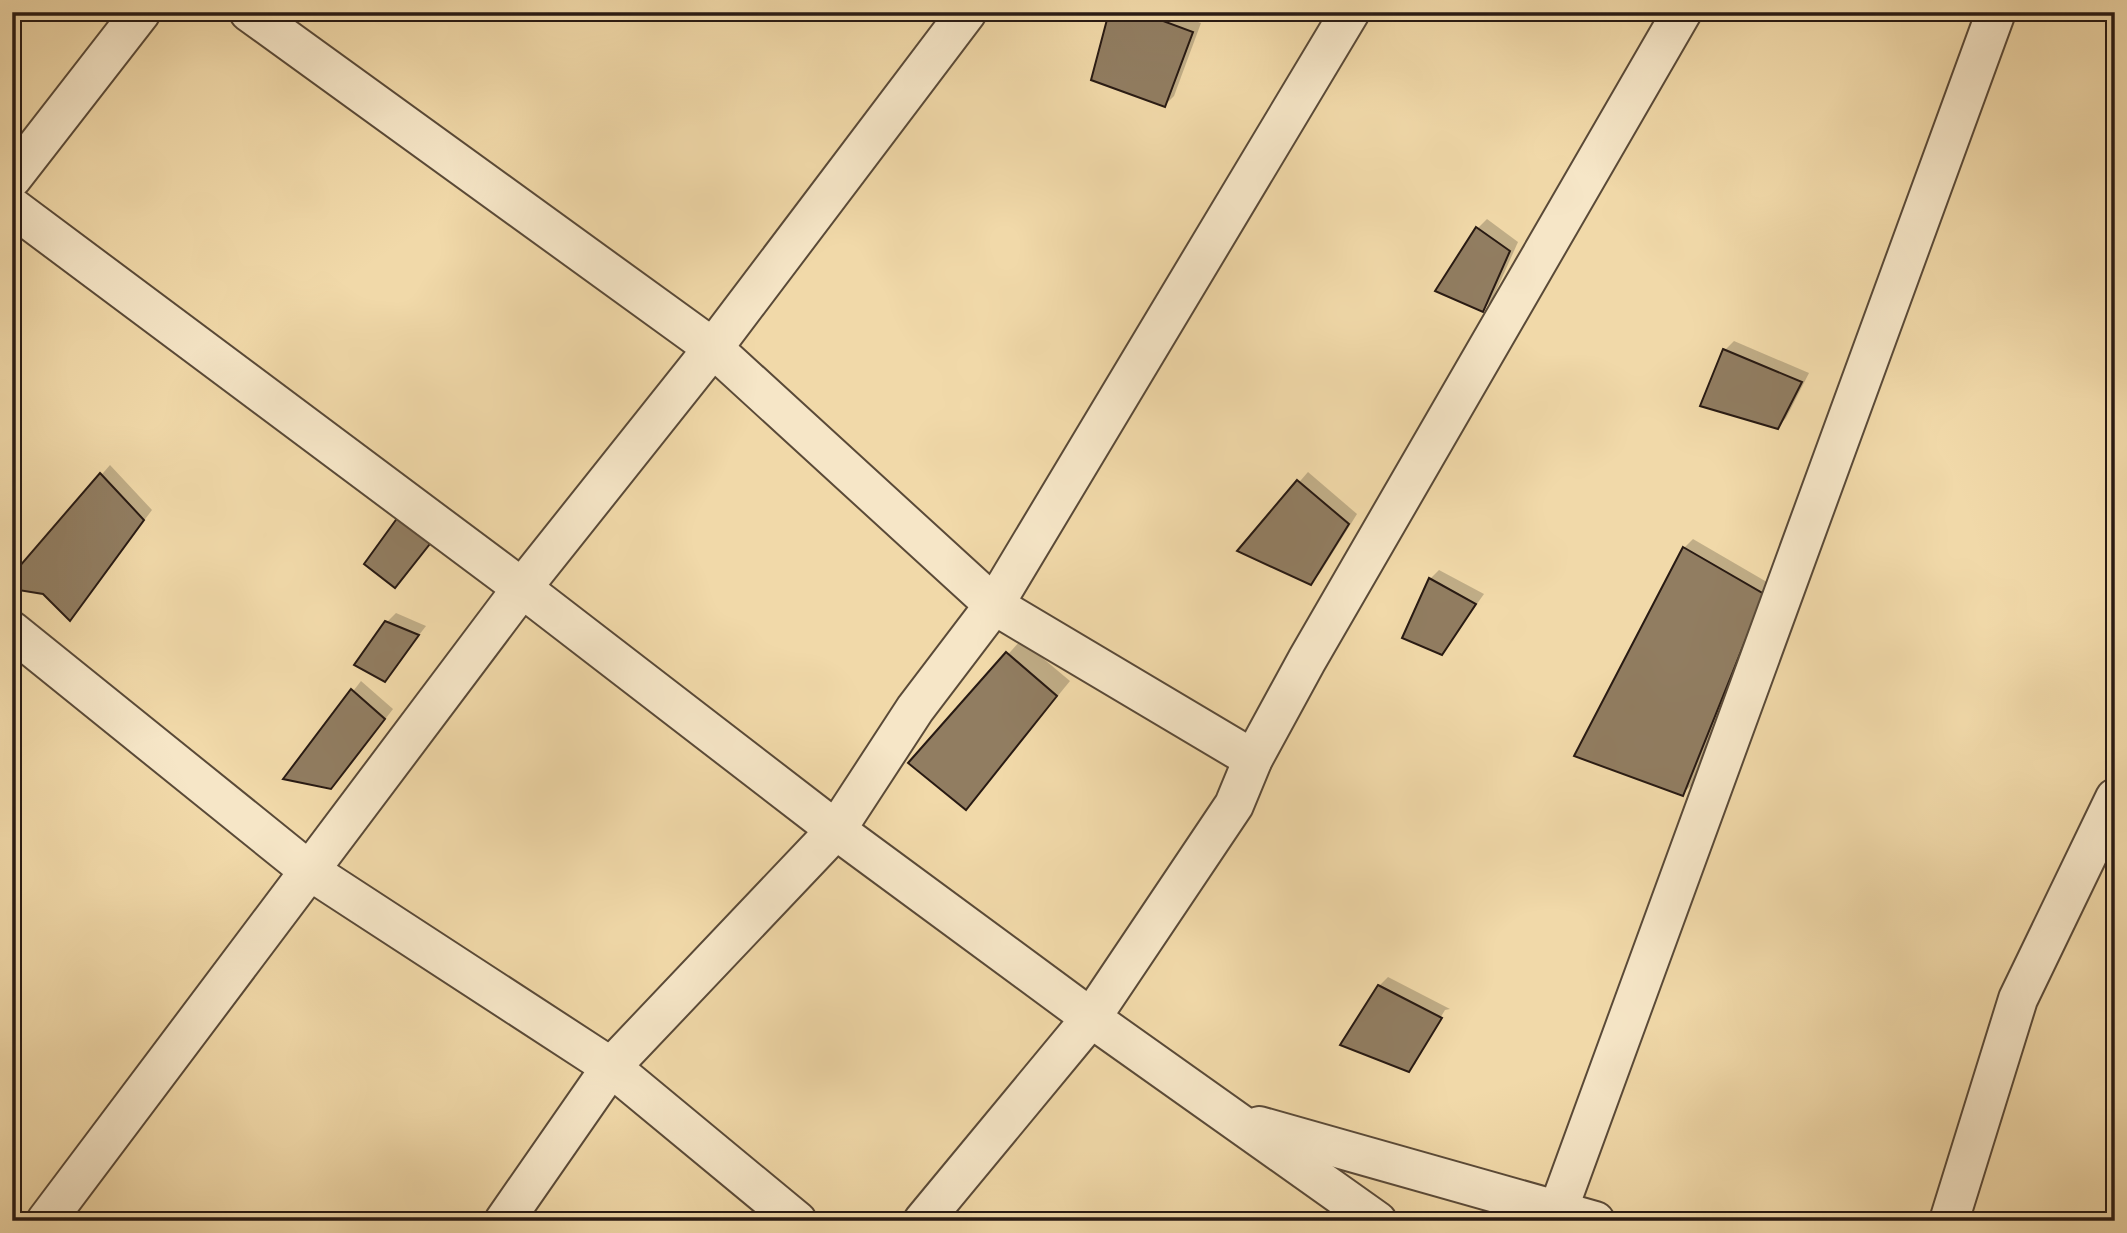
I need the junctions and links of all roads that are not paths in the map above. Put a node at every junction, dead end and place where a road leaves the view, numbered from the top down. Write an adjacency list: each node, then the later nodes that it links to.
1 (141, 12): 7 (street)
2 (249, 12): 9 (street)
3 (967, 12): 9 (street)
4 (1350, 12): 11 (street)
5 (1682, 12): 13 (street)
6 (1996, 12): 20 (street)
7 (12, 178)
8 (12, 207): 10 (street)
9 (713, 348): 10 (street); 11 (street)
10 (522, 588): 15 (street); 16 (street)
11 (993, 605): 13 (street); 15 (street)
12 (12, 631): 16 (street)
13 (1253, 758): 17 (street)
14 (2110, 821): 27 (street)
15 (836, 830): 17 (street); 18 (street)
16 (307, 869): 18 (street); 21 (street)
17 (1091, 1018): 19 (street); 24 (street)
18 (611, 1067): 22 (street); 23 (street)
19 (1234, 1119): 20 (street); 25 (street)
20 (1558, 1210): 26 (street)
21 (46, 1221)
22 (504, 1221)
23 (797, 1221)
24 (923, 1221)
25 (1377, 1221)
26 (1595, 1221)
27 (1949, 1221)

